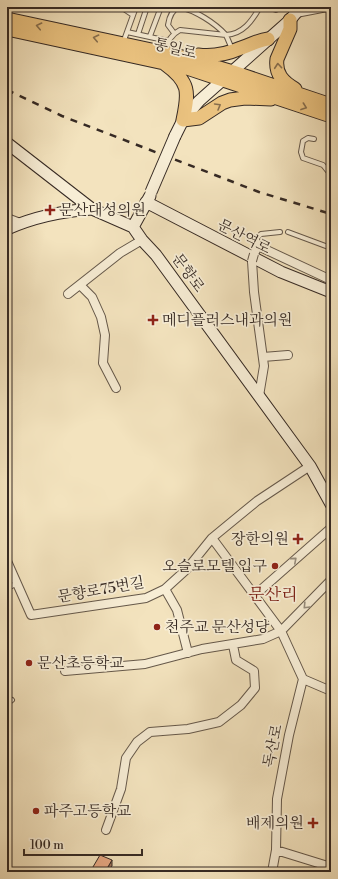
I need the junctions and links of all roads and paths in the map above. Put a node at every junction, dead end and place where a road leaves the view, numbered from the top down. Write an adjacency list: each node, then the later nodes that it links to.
1 (121, 7): 10 (lane)
2 (136, 7): 10 (lane)
3 (147, 7): 14 (lane)
4 (161, 7): 16 (lane)
5 (260, 7): 15 (lane)
6 (267, 7): 7 (lane)
7 (281, 7)
8 (327, 7): 9 (street)
9 (296, 13): 18 (main road); 22 (main road, one-way to 9)
10 (133, 15): 17 (lane)
11 (7, 20): 17 (main road, 통일로, one-way to 11)
12 (7, 29): 20 (main road, 통일로)
13 (174, 33): 15 (lane); 15 (lane); 20 (lane)
14 (138, 34): 16 (lane); 17 (lane)
15 (226, 35): 19 (lane)
16 (150, 36): 20 (lane)
17 (125, 38): 20 (main road, 통일로)
18 (268, 39): 19 (main road); 21 (main road)
19 (233, 51): 20 (main road)
20 (167, 52): 21 (main road, 통일로); 26 (main road)
21 (228, 75): 22 (main road, 통일로); 23 (main road, 통일로); 26 (main road)
22 (300, 94): 24 (main road, 통일로)
23 (276, 97): 25 (main road, 통일로, one-way to 25); 26 (main road, one-way to 23)
24 (331, 105)
25 (331, 116)
26 (183, 120): 30 (main road, bridge)
27 (314, 139): 29 (lane)
28 (7, 143): 31 (main road)
29 (331, 175)
30 (146, 202): 34 (main road); 43 (main road, 문산역로)
31 (92, 210): 33 (main road); 34 (main road)
32 (7, 218): 33 (street)
33 (20, 223): 35 (main road)
34 (133, 227): 38 (main road, 문향로)
35 (7, 229)
36 (280, 232): 39 (lane)
37 (288, 232): 40 (lane)
38 (142, 240): 42 (street); 48 (main road, 문향로)
39 (258, 246): 41 (street); 46 (street)
40 (331, 248)
41 (331, 280)
42 (80, 285): 44 (street); 47 (street)
43 (331, 292)
44 (68, 294)
45 (288, 355): 46 (street)
46 (263, 357): 48 (street)
47 (116, 388)
48 (259, 396): 49 (main road, 문향로)
49 (310, 466): 50 (main road, 문향로); 52 (street, 문향로75번길)
50 (331, 504)
51 (331, 528): 56 (street, one-way to 51)
52 (212, 538): 55 (street, 문향로75번길); 56 (street)
53 (7, 561): 55 (street, 문향로75번길)
54 (331, 580): 57 (street, one-way to 57)
55 (166, 589): 59 (street)
56 (254, 595): 57 (street)
57 (281, 631): 58 (street); 61 (street)
58 (233, 645): 59 (street); 65 (street)
59 (188, 653): 60 (street)
60 (65, 671)
61 (303, 679): 62 (street); 66 (street, 독산로)
62 (331, 691)
63 (12, 700): 64 (lane)
64 (7, 704)
65 (106, 830)
66 (276, 850): 67 (street); 68 (street, 독산로)
67 (331, 866)
68 (272, 872)

